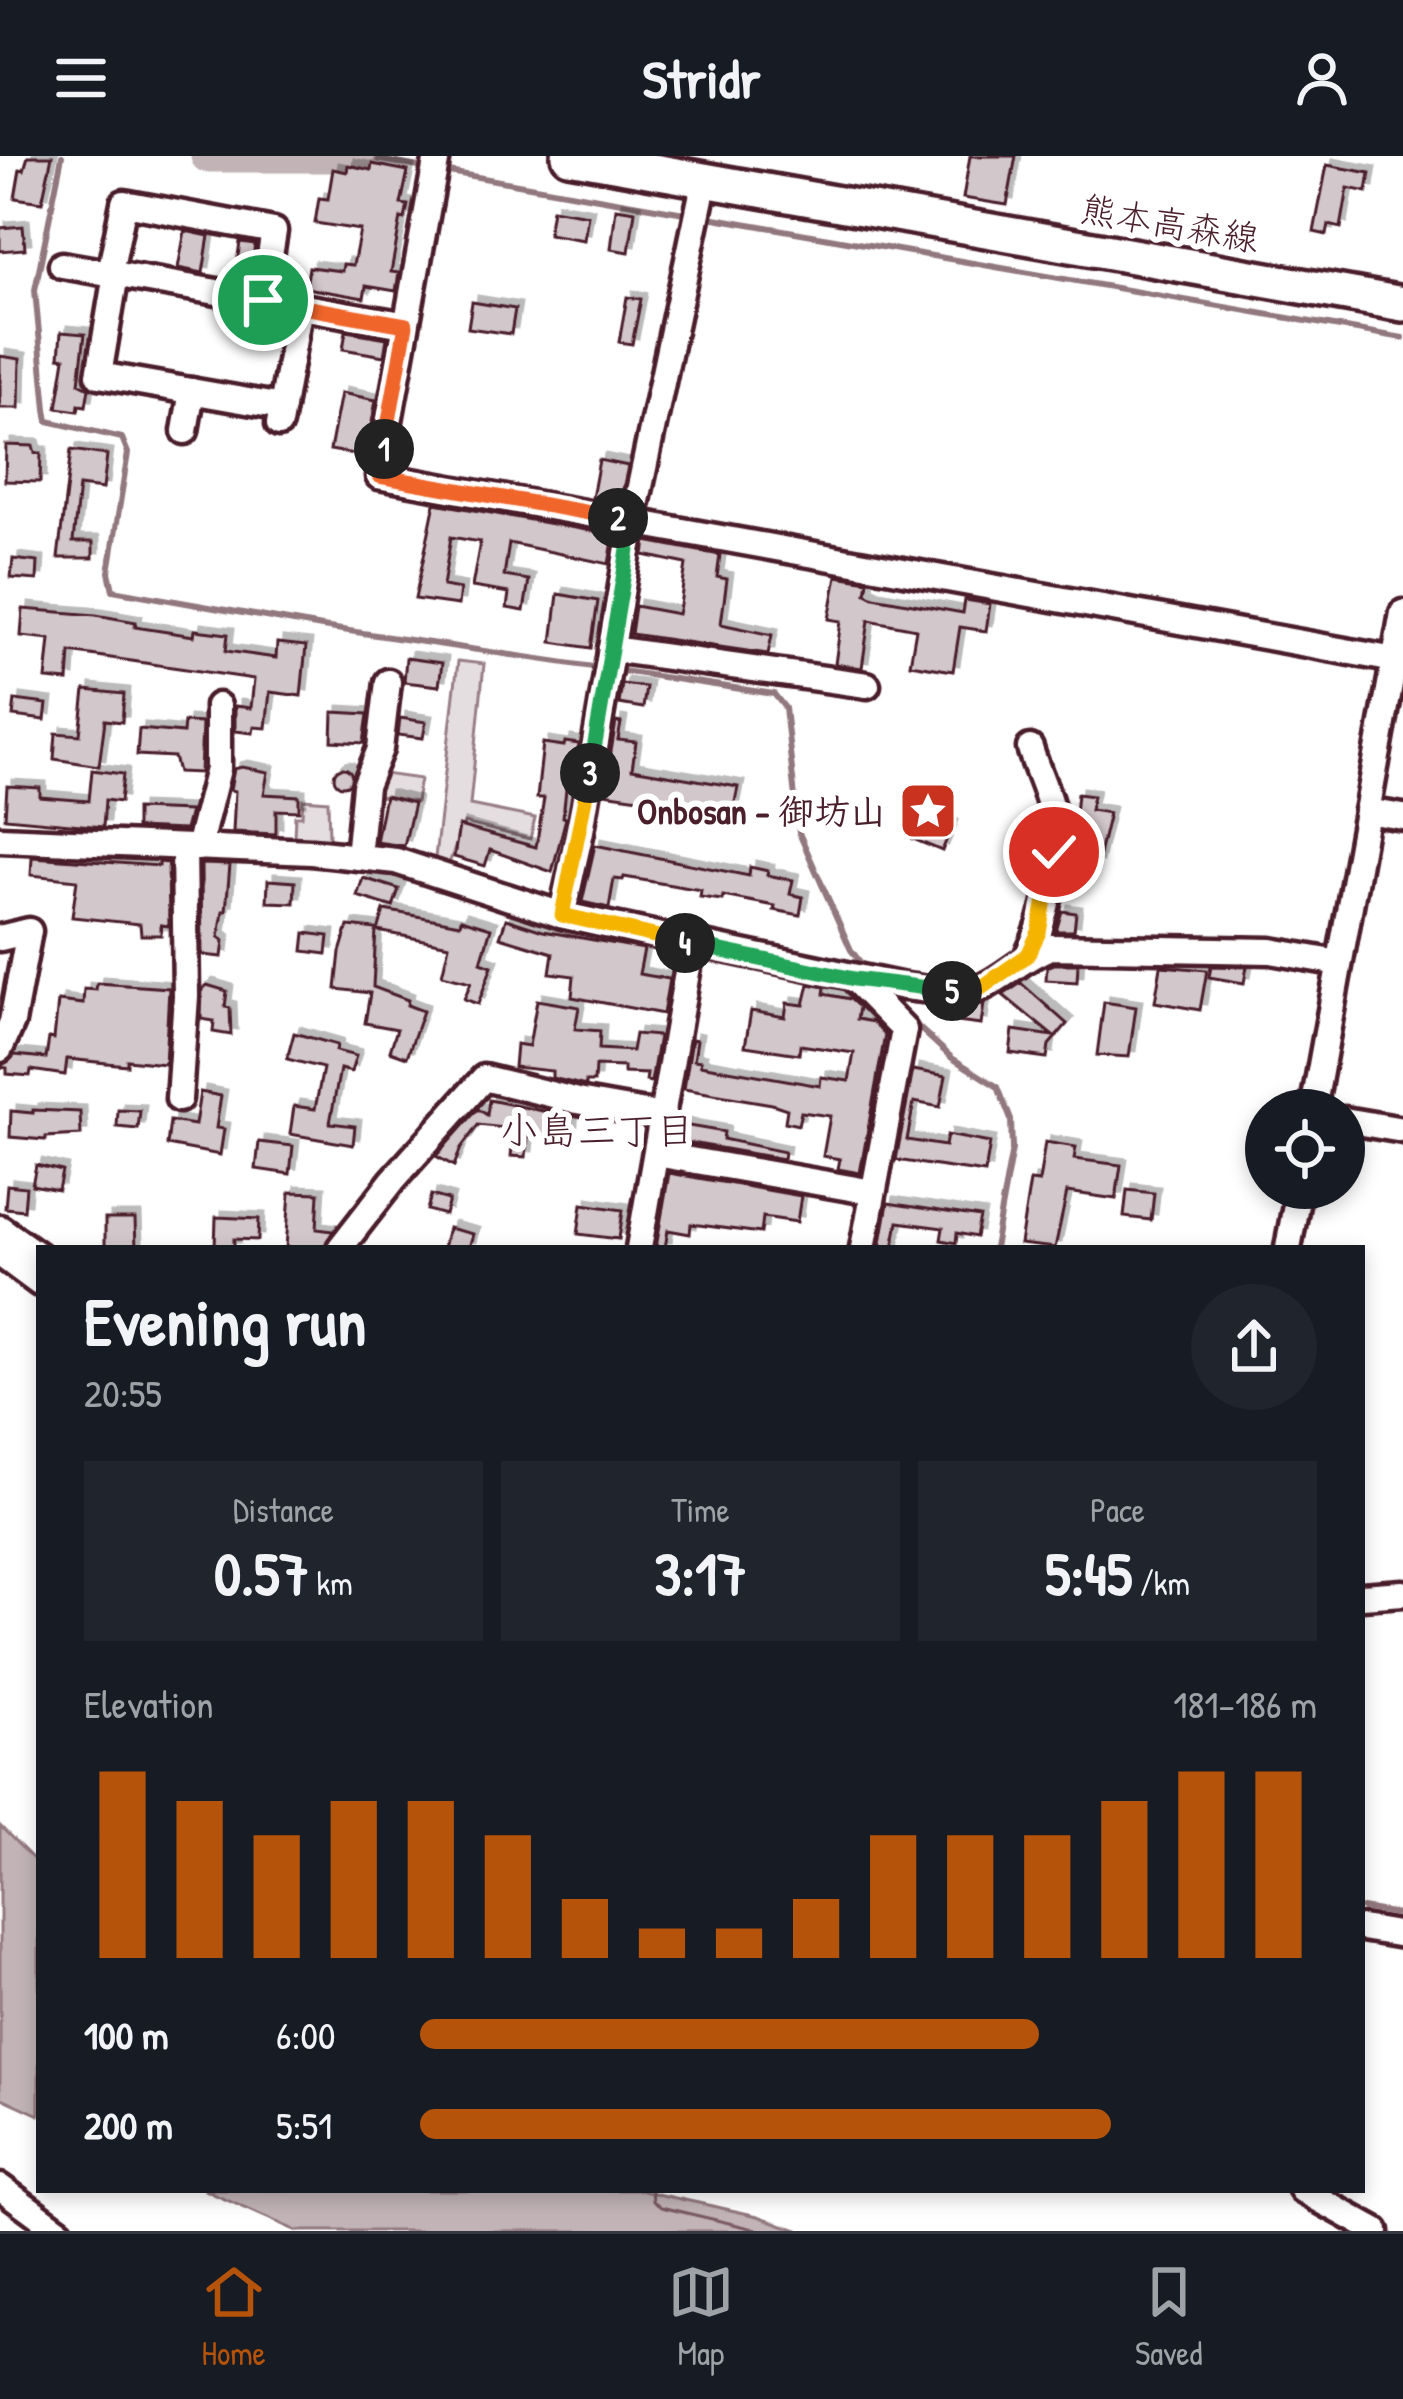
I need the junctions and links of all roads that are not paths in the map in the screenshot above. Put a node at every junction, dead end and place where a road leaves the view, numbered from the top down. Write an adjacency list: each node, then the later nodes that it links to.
1 (437, 156): 9 (street)
2 (569, 156): 3 (main road, 熊本高森線)
3 (705, 179): 7 (main road, 熊本高森線); 12 (street)
4 (62, 265): 5 (street)
5 (113, 273): 6 (street); 6 (street); 10 (street)
6 (263, 300): 8 (street)
7 (1403, 304)
8 (300, 306): 9 (street); 10 (street)
9 (406, 325): 12 (street)
10 (192, 391): 11 (street)
11 (185, 430)
12 (633, 520): 14 (street); 15 (street)
13 (1403, 613): 15 (street)
14 (611, 649): 17 (street); 25 (street)
15 (1395, 660): 20 (street)
16 (388, 682): 24 (street)
17 (867, 685)
18 (218, 706): 23 (street)
19 (1030, 748): 28 (street)
20 (1367, 811): 21 (street); 29 (street)
21 (1403, 817)
22 (0, 839): 23 (street)
23 (191, 847): 24 (street); 33 (street)
24 (358, 856): 25 (street)
25 (562, 915): 27 (street)
26 (0, 938): 31 (street)
27 (692, 944): 30 (street); 34 (street)
28 (1028, 955): 29 (street); 30 (street)
29 (1339, 963): 32 (street)
30 (854, 979): 38 (street)
31 (0, 1049)
32 (1317, 1089)
33 (179, 1099)
34 (662, 1116): 37 (street); 41 (street)
35 (1365, 1124): 36 (street)
36 (1403, 1130)
37 (656, 1154): 38 (street); 42 (street)
38 (873, 1192): 43 (street)
39 (1295, 1209): 44 (street)
40 (0, 1228): 46 (street)
41 (342, 1245)
42 (640, 1245)
43 (864, 1245)
44 (1289, 1245)
45 (0, 1254): 47 (street)
46 (36, 1254)
47 (36, 1281)
48 (1403, 1593): 49 (street)
49 (1365, 1596)
50 (1365, 1928): 51 (street)
51 (1403, 1934)
52 (0, 2188): 54 (street)
53 (1307, 2193): 55 (street)
54 (60, 2231)
55 (1376, 2231)

